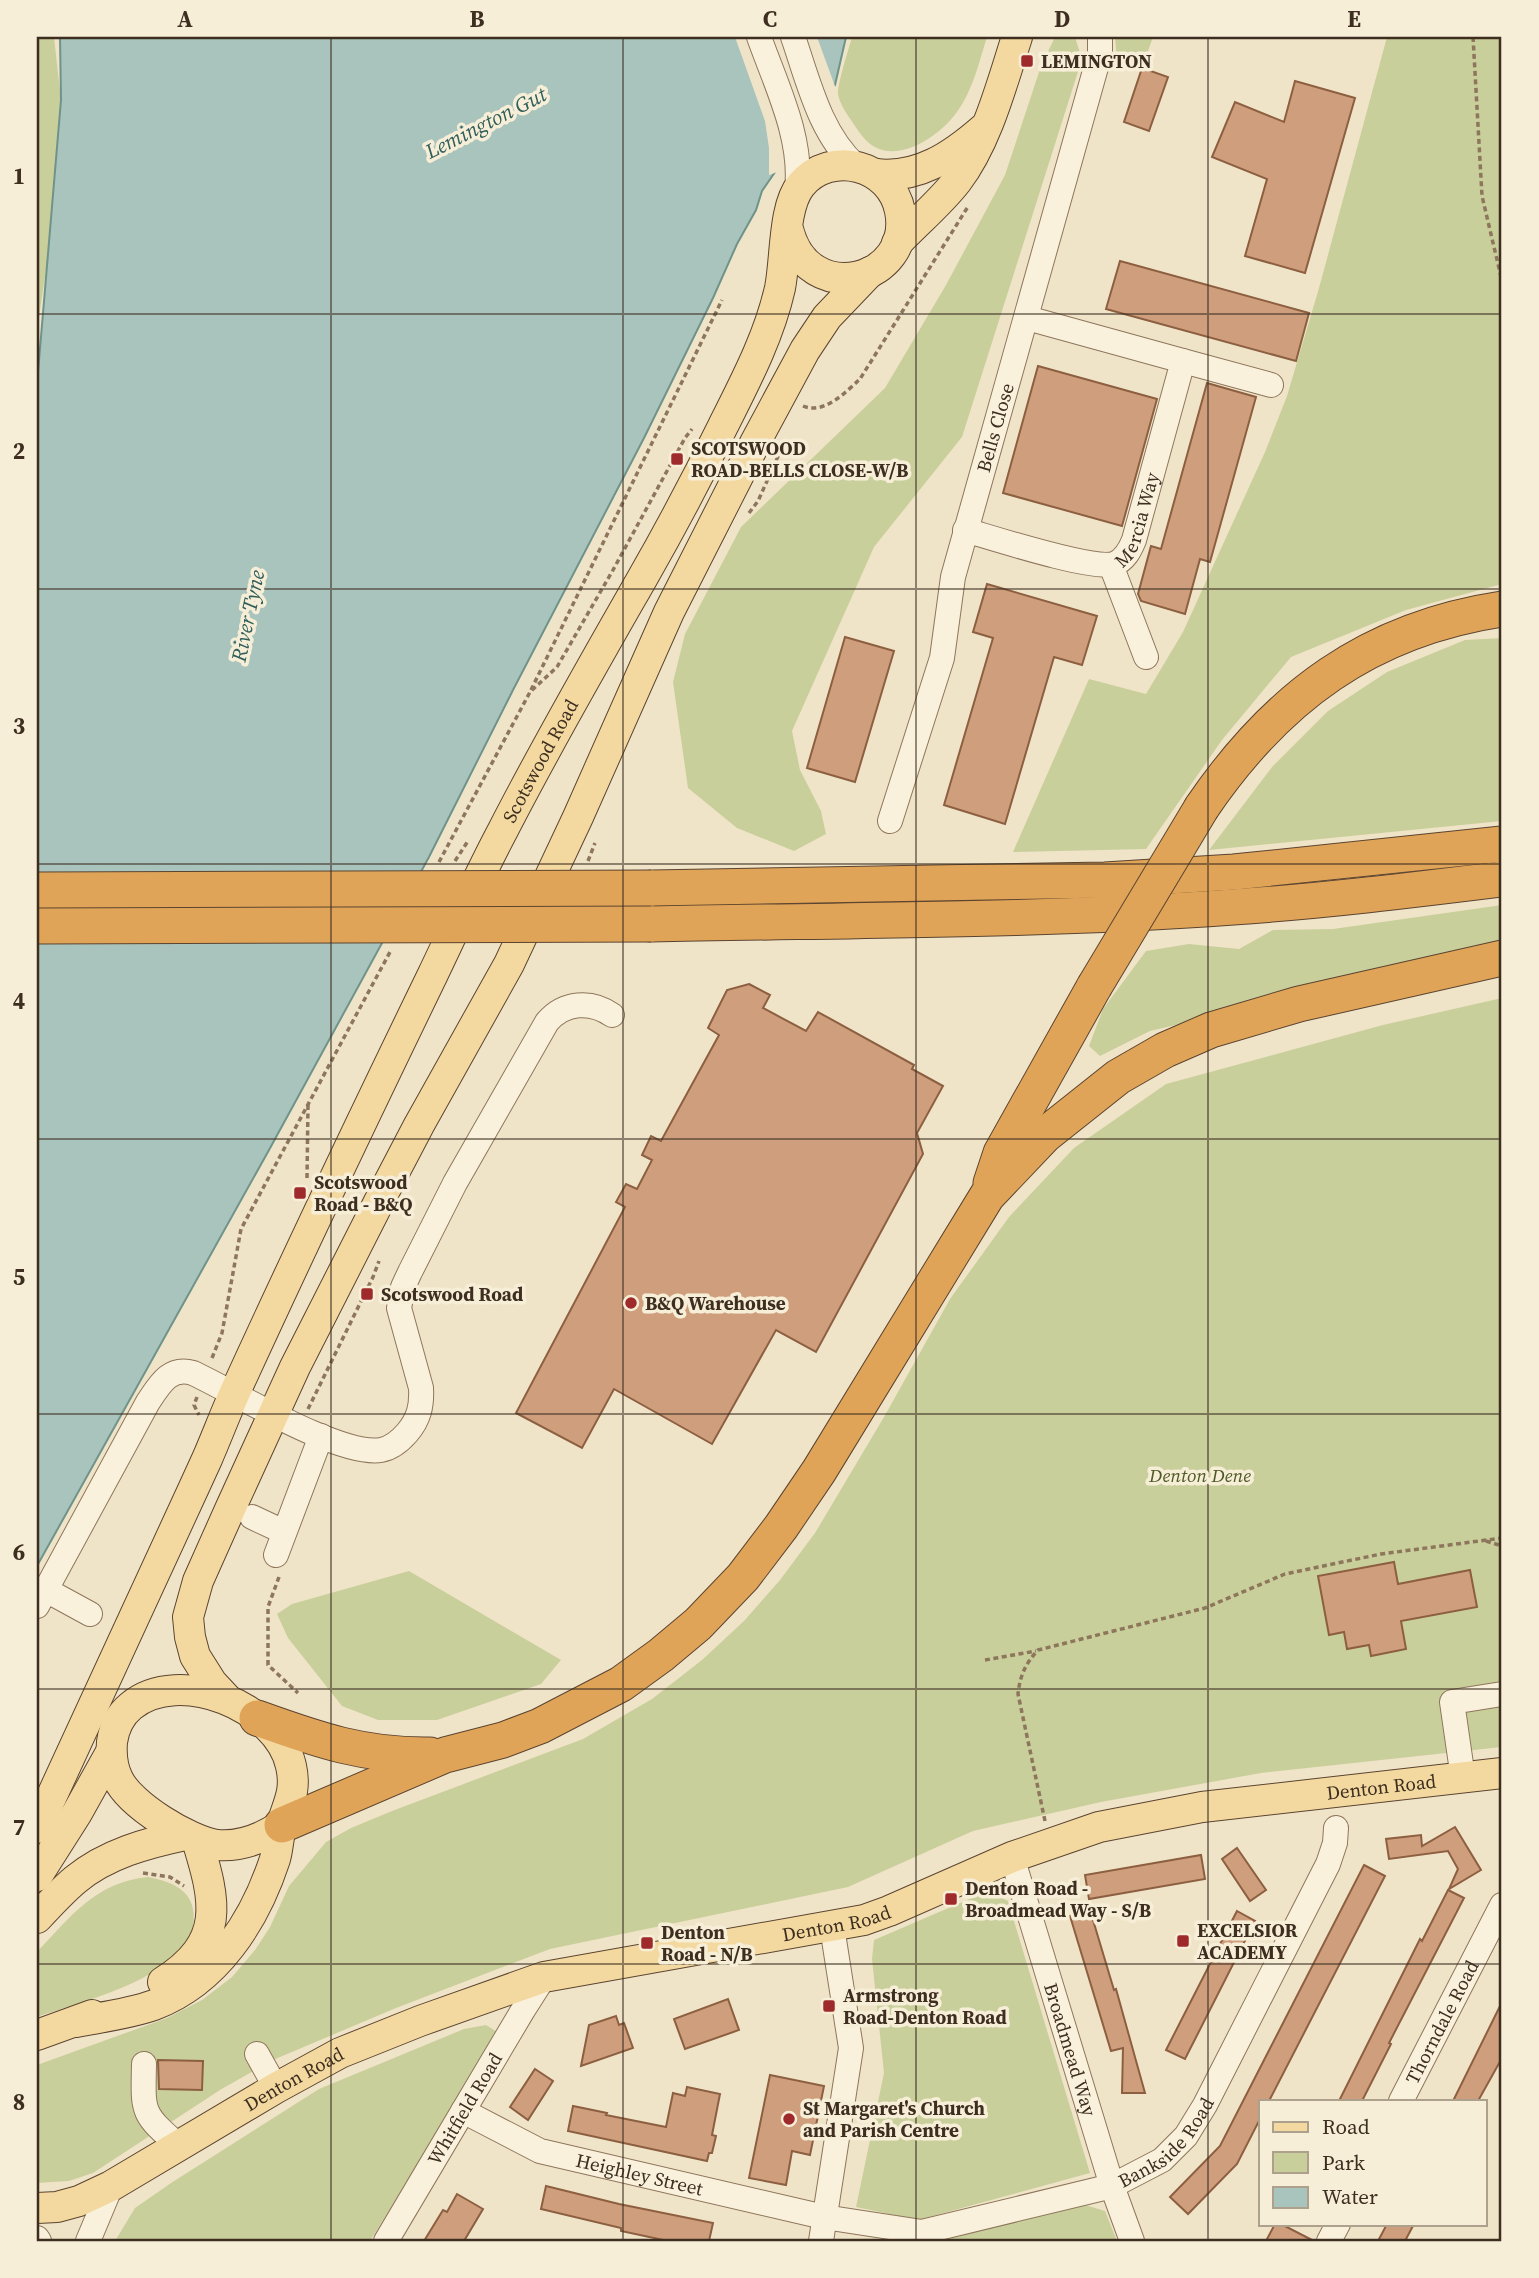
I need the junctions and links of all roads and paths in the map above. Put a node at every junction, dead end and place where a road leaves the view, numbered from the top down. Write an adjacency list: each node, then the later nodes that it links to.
1 (759, 37): 8 (street)
2 (793, 37): 7 (street)
3 (1017, 37): 6 (main road)
4 (1100, 37): 15 (street, Bells Close)
5 (1473, 37): 13 (path)
6 (985, 127): 7 (main road); 11 (main road)
7 (857, 163): 8 (main road); 11 (main road)
8 (797, 177): 10 (main road)
9 (970, 202): 18 (path)
10 (788, 229): 12 (main road); 32 (main road, Scotswood Road)
11 (897, 243): 12 (main road)
12 (870, 272): 33 (main road)
13 (1502, 281)
14 (722, 300): 23 (path)
15 (1027, 318): 16 (street); 19 (street, Bells Close)
16 (1183, 361): 17 (street); 20 (street, Mercia Way)
17 (1271, 385)
18 (796, 403)
19 (965, 530): 20 (street, Mercia Way); 24 (street, Bells Close)
20 (1111, 565): 22 (street)
21 (1502, 609): 31 (highway, bridge)
22 (1146, 657)
23 (530, 692)
24 (890, 821)
25 (1502, 844): 27 (highway, bridge)
26 (1502, 879): 28 (highway, bridge)
27 (37, 890)
28 (37, 926)
29 (1502, 958): 31 (highway)
30 (612, 1015): 34 (street)
31 (987, 1196): 51 (highway)
32 (235, 1394): 33 (street); 41 (street); 45 (main road, Scotswood Road)
33 (274, 1413): 34 (street); 48 (main road)
34 (321, 1436): 36 (street)
35 (252, 1517): 36 (street)
36 (284, 1532): 40 (street)
37 (1502, 1538): 38 (path)
38 (1484, 1540): 39 (path); 43 (path)
39 (1502, 1546)
40 (276, 1555): 46 (path)
41 (41, 1598): 42 (street)
42 (90, 1615)
43 (1038, 1650): 44 (path); 58 (path)
44 (985, 1660)
45 (109, 1670): 50 (main road); 55 (main road, Scotswood Road)
46 (298, 1693)
47 (1502, 1693): 53 (street)
48 (226, 1698): 49 (main road); 50 (main road)
49 (257, 1718): 51 (highway); 54 (main road)
50 (112, 1743): 57 (main road); 61 (main road)
51 (445, 1755): 54 (highway)
52 (1502, 1773): 53 (main road, Denton Road)
53 (1463, 1778): 58 (main road, Denton Road)
54 (282, 1825): 57 (main road); 67 (main road)
55 (37, 1828)
56 (1336, 1828): 76 (street, Bankside Road)
57 (191, 1837): 64 (main road); 67 (main road)
58 (1050, 1843): 59 (main road, Denton Road)
59 (1012, 1857): 65 (main road, Denton Road); 76 (street, Broadmead Way)
60 (133, 1874): 62 (path)
61 (37, 1875)
62 (187, 1888)
63 (1502, 1905): 72 (street, Thorndale Road)
64 (37, 1918)
65 (832, 1927): 66 (main road, Denton Road); 78 (street)
66 (544, 1977): 71 (main road, Denton Road); 73 (street, Whitfield Road)
67 (76, 2022): 68 (main road)
68 (37, 2035)
69 (257, 2054): 71 (street)
70 (144, 2064): 74 (street)
71 (276, 2088): 74 (main road, Denton Road)
72 (1402, 2100)
73 (463, 2111): 78 (street, Heighley Street); 80 (street, Whitfield Road)
74 (179, 2146): 75 (main road, Denton Road)
75 (111, 2186): 77 (main road, Denton Road); 79 (street)
76 (1112, 2186): 78 (street, Bankside Road); 81 (street, Broadmead Way)
77 (37, 2208)
78 (823, 2229)
79 (88, 2241)
80 (386, 2241)
81 (1132, 2241)

